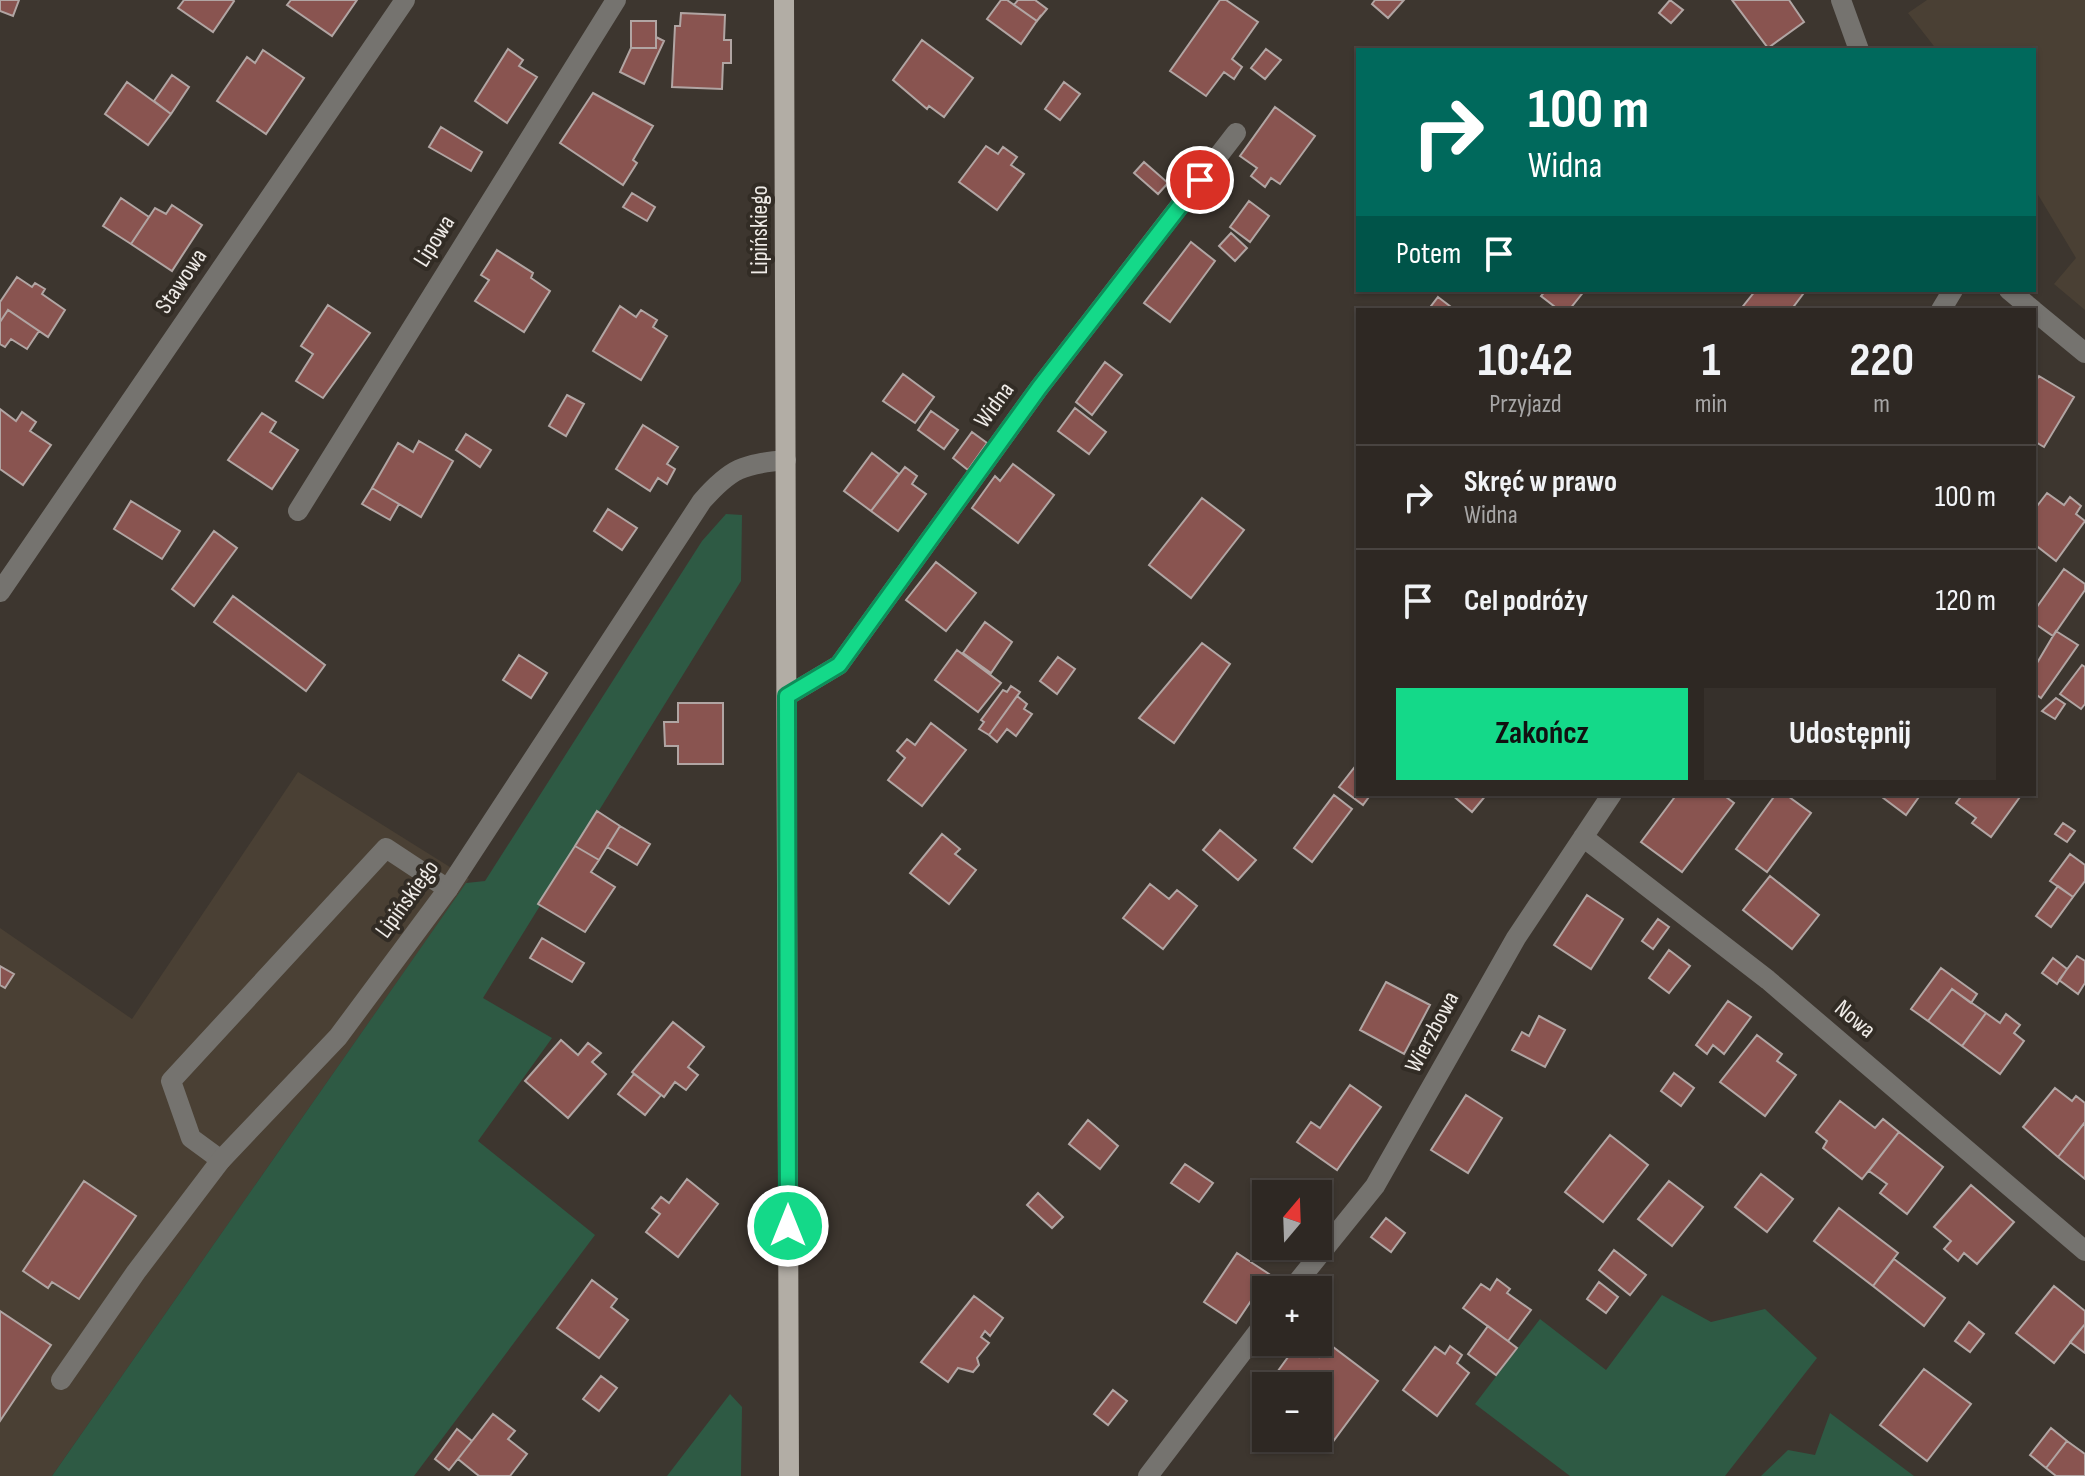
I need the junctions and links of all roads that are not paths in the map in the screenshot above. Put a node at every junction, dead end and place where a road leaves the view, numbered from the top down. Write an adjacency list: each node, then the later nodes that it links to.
1 (405, 0): 13 (street, Stawowa)
2 (616, 0): 12 (street, Lipowa)
3 (784, 0): 11 (main road, Lipińskiego)
4 (1841, 0): 5 (street)
5 (1858, 48)
6 (1236, 133): 14 (street, Widna)
7 (2012, 292): 8 (street)
8 (2032, 308)
9 (2036, 312): 10 (street)
10 (2085, 353)
11 (786, 460): 14 (main road, Lipińskiego); 17 (street, Lipińskiego)
12 (298, 511)
13 (0, 592)
14 (787, 696): 23 (main road, Lipińskiego)
15 (1611, 796): 16 (street, Wierzbowa)
16 (1583, 837): 19 (street, Nowa); 20 (street, Wierzbowa)
17 (448, 889): 18 (street, Lipińskiego); 18 (street)
18 (221, 1160): 22 (street, Lipińskiego)
19 (2085, 1251)
20 (1302, 1276)
21 (1252, 1339): 24 (street)
22 (61, 1380)
23 (789, 1476)
24 (1148, 1476)

